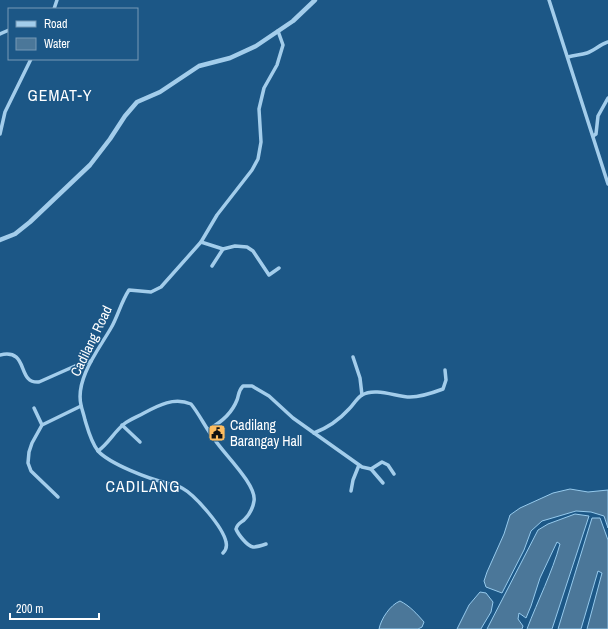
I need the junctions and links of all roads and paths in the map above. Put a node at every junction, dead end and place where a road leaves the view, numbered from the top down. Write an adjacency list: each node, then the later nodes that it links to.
1 (315, 0): 3 (street)
2 (549, 0): 5 (street)
3 (278, 31): 11 (street); 12 (street, Cadilang Road)
4 (608, 42): 5 (street)
5 (568, 57): 9 (street)
6 (31, 60): 8 (street)
7 (608, 98): 9 (street)
8 (0, 134)
9 (593, 136): 10 (street)
10 (608, 184)
11 (0, 240)
12 (201, 242): 13 (street); 18 (street, Cadilang Road)
13 (223, 249): 14 (street); 15 (street)
14 (212, 266)
15 (279, 268)
16 (0, 355): 18 (street)
17 (353, 357): 20 (street)
18 (91, 361): 21 (street, Cadilang Road)
19 (445, 370): 20 (street)
20 (362, 395): 26 (street)
21 (81, 406): 23 (street); 28 (street, Cadilang Road)
22 (34, 408): 23 (street)
23 (42, 425): 34 (street)
24 (122, 425): 25 (street); 27 (street); 28 (street)
25 (208, 430): 26 (street); 35 (street)
26 (314, 433): 29 (street)
27 (140, 442)
28 (98, 451): 36 (street)
29 (359, 465): 30 (street); 33 (street)
30 (371, 469): 31 (street); 32 (street)
31 (394, 474)
32 (382, 483)
33 (351, 491)
34 (58, 497)
35 (266, 544)
36 (223, 553)

